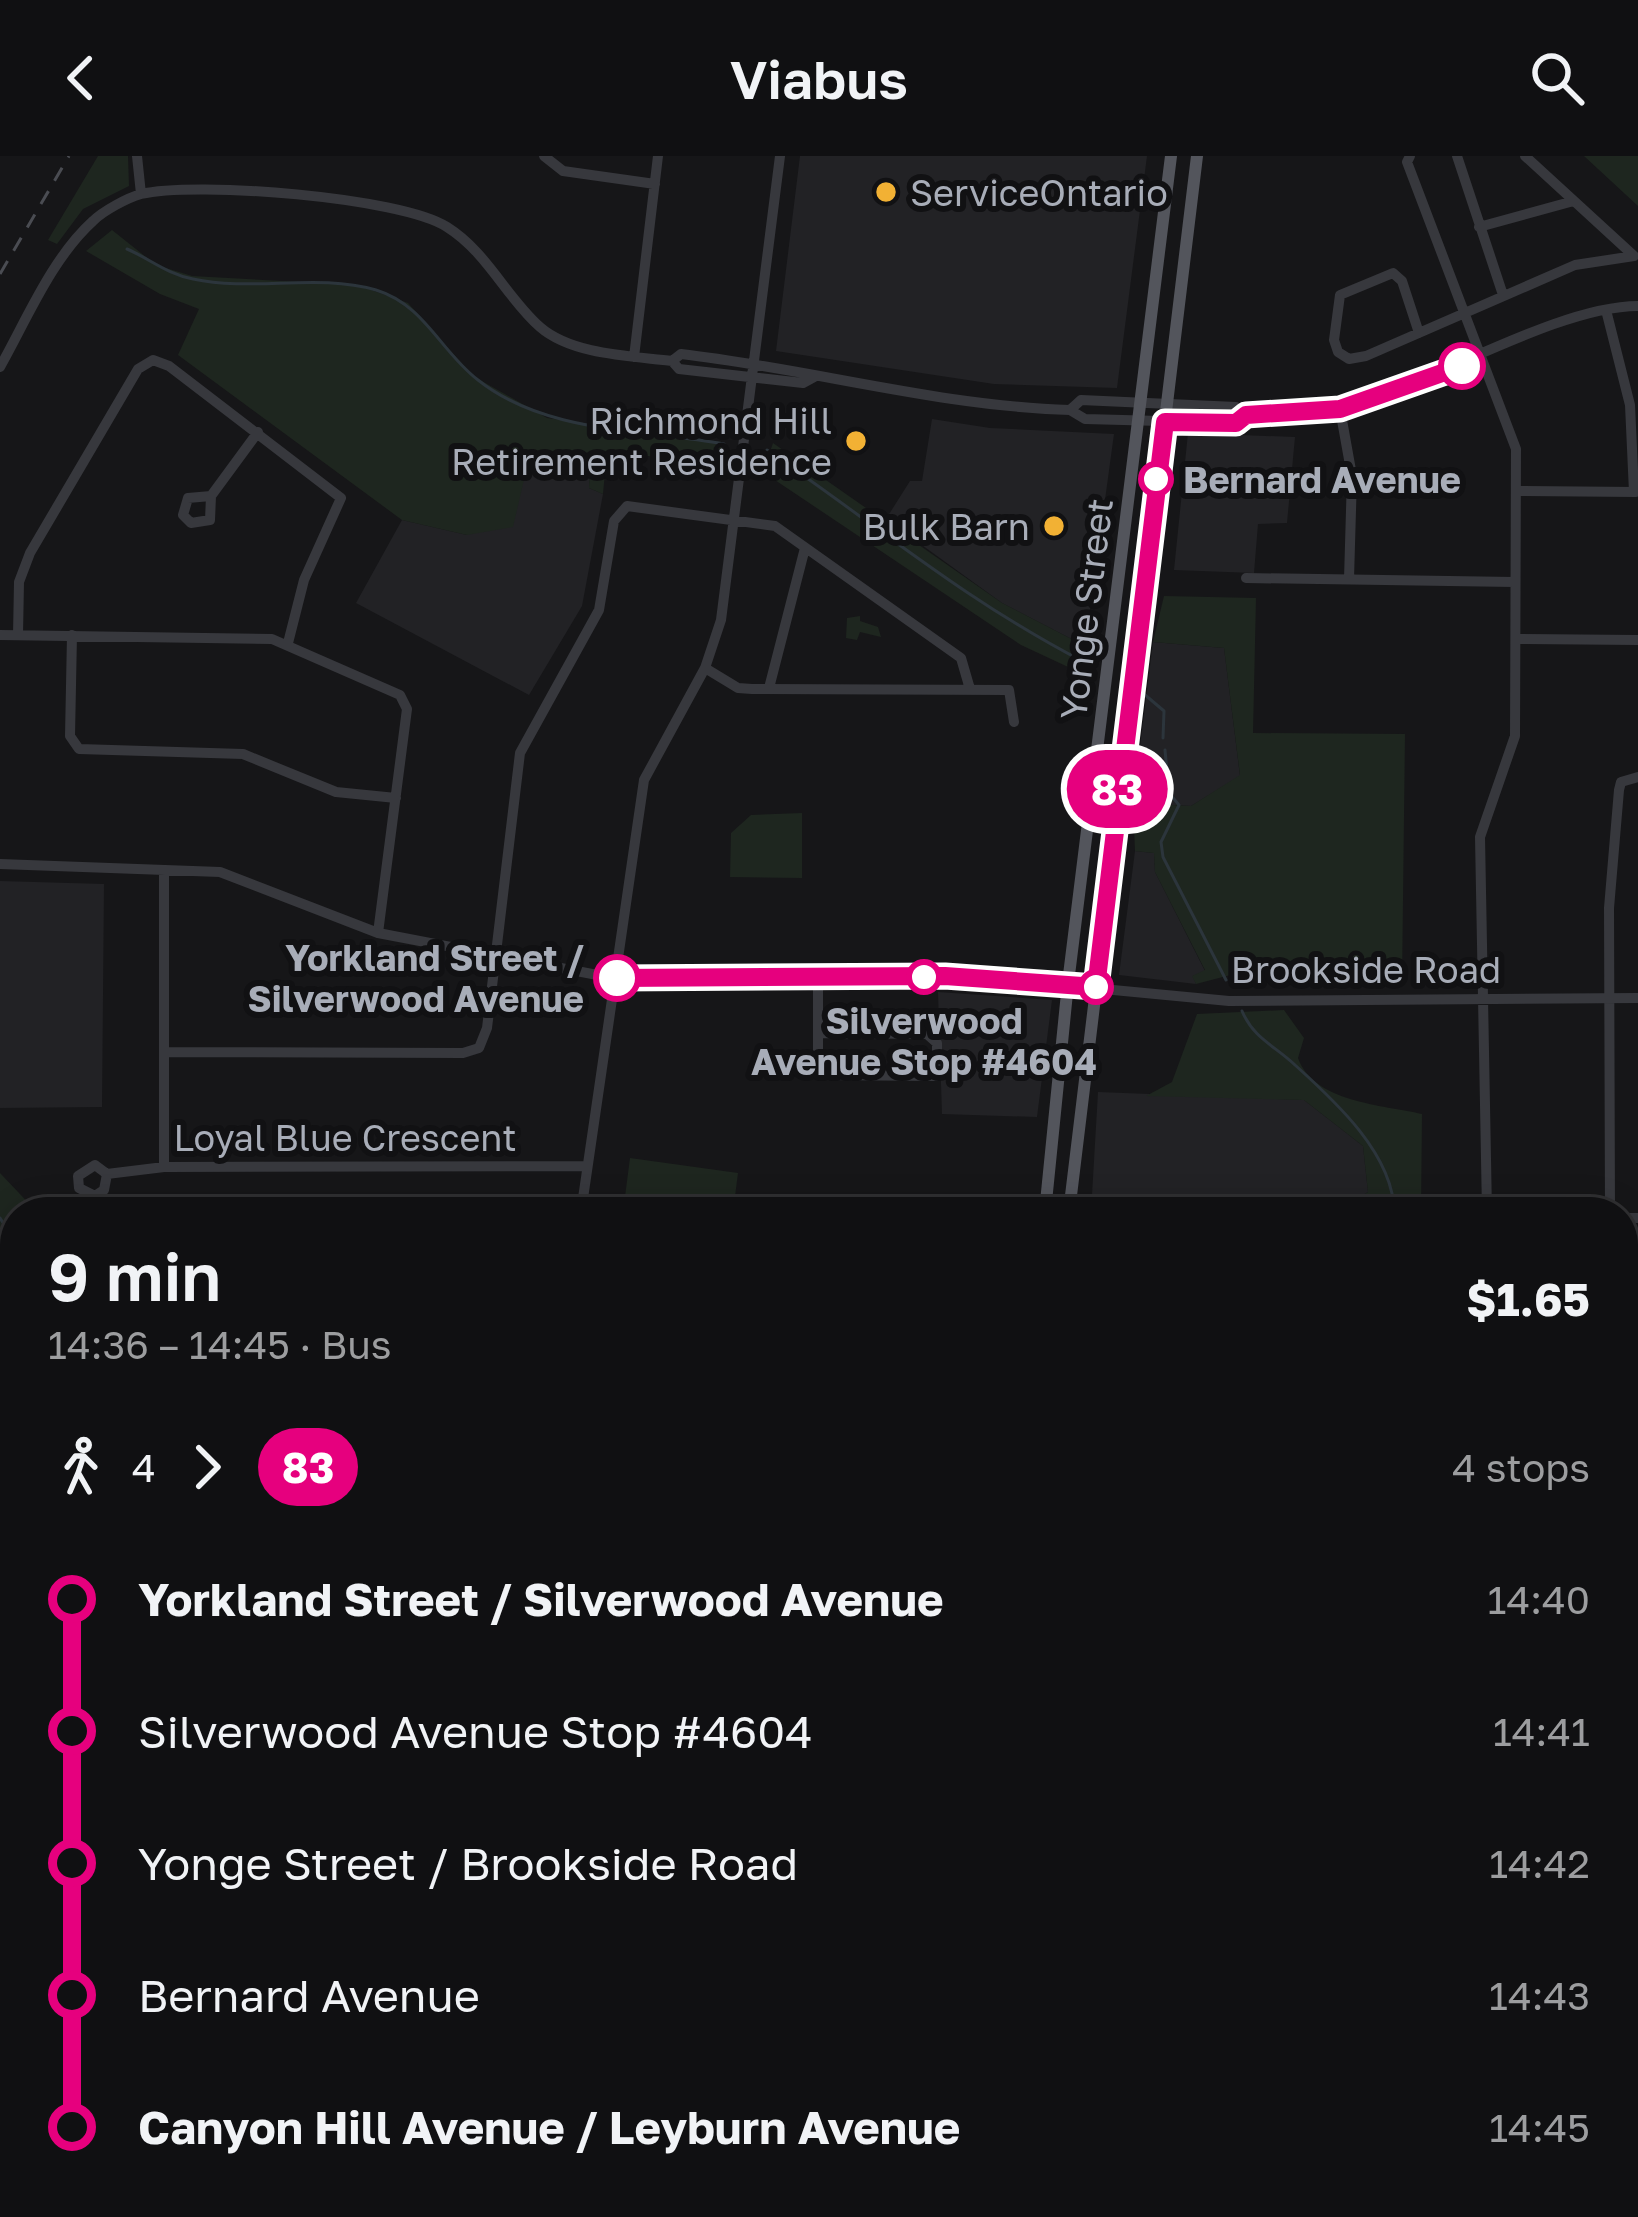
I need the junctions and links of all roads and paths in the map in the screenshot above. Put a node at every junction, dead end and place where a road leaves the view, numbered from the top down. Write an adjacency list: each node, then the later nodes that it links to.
1 (137, 156): 11 (street)
2 (544, 156): 10 (street)
3 (658, 156): 10 (street)
4 (780, 156): 22 (street)
5 (1172, 156): 23 (main road, Yonge Street)
6 (1197, 156): 24 (main road, Yonge Street)
7 (1457, 156): 13 (street)
8 (1525, 156): 12 (street)
9 (1408, 159): 17 (street)
10 (655, 184): 19 (street)
11 (141, 194): 19 (street); 21 (street)
12 (1570, 202): 13 (street); 14 (street)
13 (1479, 227): 14 (street)
14 (1503, 295): 17 (street)
15 (1638, 306): 16 (street)
16 (1606, 310): 20 (street); 32 (street)
17 (1462, 313): 18 (street); 20 (street)
18 (1419, 332): 18 (street)
19 (634, 356): 22 (street)
20 (1481, 358): 25 (street); 31 (street)
21 (0, 367)
22 (753, 370): 26 (street); 34 (street)
23 (1142, 404): 24 (street); 26 (street); 28 (main road, Yonge Street)
24 (1167, 405): 27 (street); 29 (main road, Yonge Street)
25 (1340, 409): 27 (street); 37 (street)
26 (1070, 410): 28 (street)
27 (1246, 415): 29 (street)
28 (1139, 421): 29 (street); 57 (main road, Yonge Street)
29 (1165, 422): 58 (main road, Yonge Street)
30 (258, 432): 33 (street); 41 (street); 44 (street)
31 (1519, 491): 32 (street); 38 (street)
32 (1636, 492)
33 (211, 496)
34 (735, 520): 35 (street); 45 (street); 54 (street)
35 (805, 548): 46 (street); 47 (street)
36 (1246, 578): 37 (street)
37 (1349, 579): 38 (street)
38 (1514, 582): 42 (street)
39 (72, 634): 41 (street); 44 (street); 50 (street)
40 (0, 635): 41 (street)
41 (18, 635)
42 (1517, 639): 43 (street); 59 (street)
43 (1638, 640)
44 (288, 643): 50 (street)
45 (705, 668): 46 (street); 55 (street)
46 (769, 688): 47 (street)
47 (970, 688): 48 (street)
48 (1014, 722)
49 (1638, 777): 60 (street)
50 (396, 798): 53 (street)
51 (0, 864): 52 (street)
52 (164, 870): 53 (street); 63 (street)
53 (378, 933): 54 (street)
54 (494, 956): 55 (street); 63 (street)
55 (613, 978): 56 (street, Brookside Road); 64 (street)
56 (818, 980): 57 (street, Brookside Road); 62 (street)
57 (1068, 983): 58 (street, Brookside Road); 68 (main road, Yonge Street)
58 (1096, 987): 59 (street, Brookside Road); 69 (main road, Yonge Street)
59 (1481, 997): 60 (street, Brookside Road); 70 (street)
60 (1610, 998): 61 (street, Brookside Road); 71 (street)
61 (1638, 998)
62 (818, 1033): 62 (street)
63 (166, 1052): 65 (street)
64 (585, 1166): 65 (street, Loyal Blue Crescent); 67 (street)
65 (164, 1167): 66 (street, Loyal Blue Crescent)
66 (107, 1174)
67 (582, 1197)
68 (1047, 1197)
69 (1071, 1197)
70 (1487, 1197)
71 (1610, 1197)

